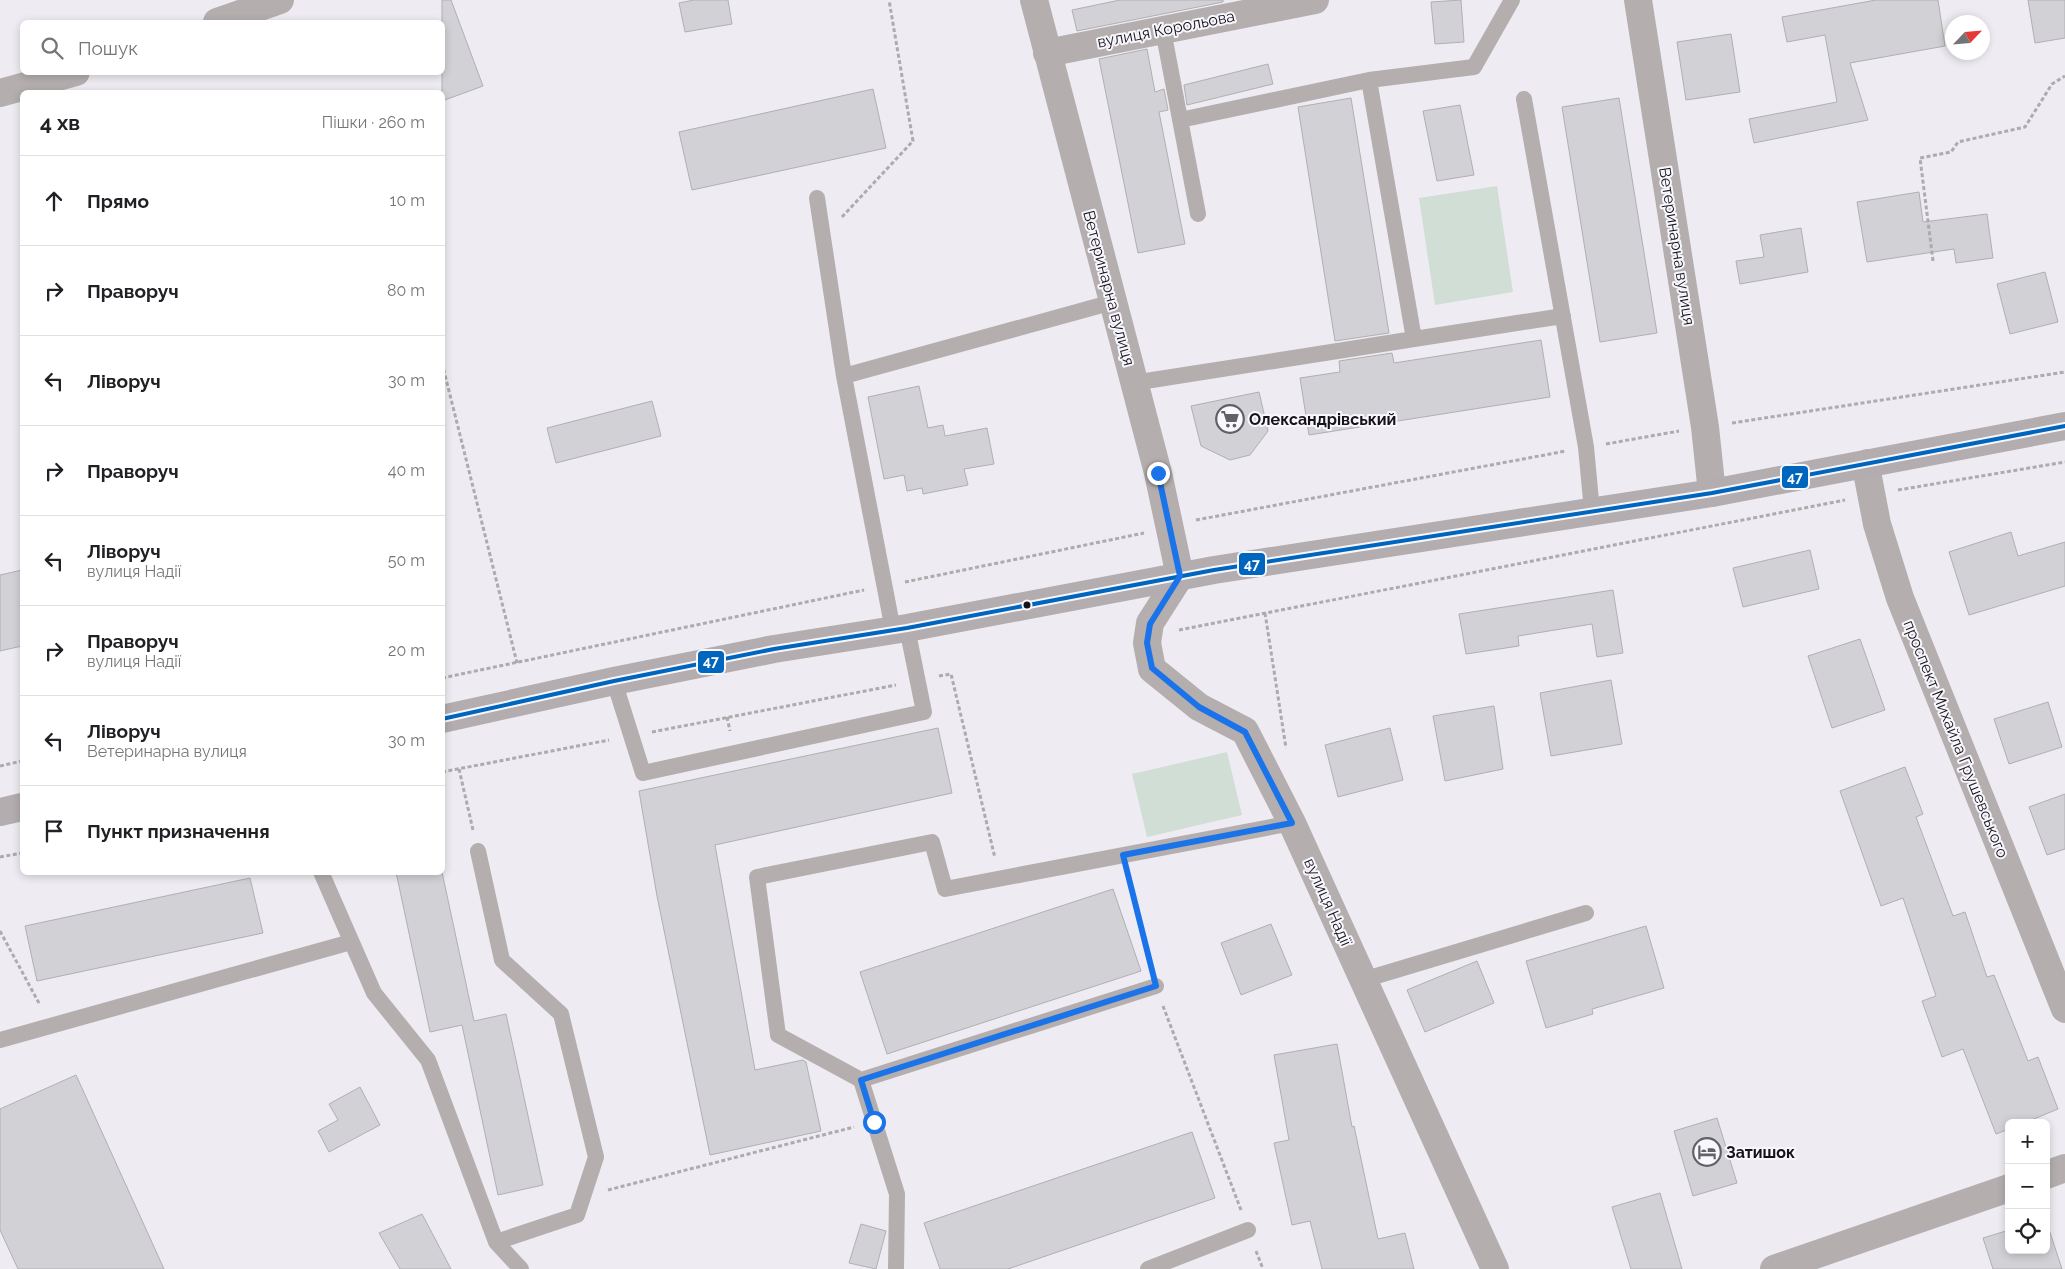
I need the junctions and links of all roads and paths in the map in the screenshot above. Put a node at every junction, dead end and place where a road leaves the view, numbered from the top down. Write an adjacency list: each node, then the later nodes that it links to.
1 (889, 0): 18 (path)
2 (1315, 0): 8 (street, вулиця Корольова)
3 (1512, 0): 12 (lane)
4 (1638, 0): 28 (street, Ветеринарна вулиця)
5 (1039, 1): 9 (street, Ветеринарна вулиця)
6 (263, 3): 7 (street)
7 (222, 20)
8 (1163, 30): 9 (street, вулиця Корольова); 15 (lane)
9 (1047, 53): 20 (street, Ветеринарна вулиця)
10 (65, 75): 13 (street)
11 (2065, 76): 19 (path)
12 (1369, 80): 15 (lane); 22 (lane)
13 (0, 93)
14 (1524, 99): 21 (lane)
15 (1180, 120): 17 (lane)
16 (817, 198): 18 (lane)
17 (1198, 214)
18 (824, 238): 25 (lane)
19 (1933, 261)
20 (1112, 302): 25 (lane); 26 (street, Ветеринарна вулиця)
21 (1563, 316): 22 (lane); 29 (lane)
22 (1414, 339): 26 (lane)
23 (2065, 372): 28 (path)
24 (445, 375): 41 (path)
25 (844, 376): 37 (lane)
26 (1133, 382): 35 (street, Ветеринарна вулиця)
27 (2065, 426): 31 (street)
28 (1705, 427): 29 (path); 32 (street, Ветеринарна вулиця)
29 (1586, 447): 34 (lane); 35 (path)
30 (2065, 462): 33 (path)
31 (1868, 463): 32 (street); 33 (street, проспект Михайла Грушевського)
32 (1712, 493): 34 (street)
33 (1873, 495): 38 (path); 66 (street, проспект Михайла Грушевського)
34 (1592, 511): 36 (street)
35 (1170, 526): 36 (street, Ветеринарна вулиця); 37 (path)
36 (1180, 576): 39 (street); 40 (street, вулиця Надії)
37 (884, 586): 39 (lane); 41 (path)
38 (1265, 613): 40 (path); 47 (path)
39 (900, 629): 43 (lane); 44 (street)
40 (1148, 636): 54 (street, вулиця Надії)
41 (517, 663): 42 (path)
42 (445, 677)
43 (918, 680): 46 (path); 46 (lane); 60 (path)
44 (614, 681): 45 (street); 46 (lane)
45 (445, 718)
46 (631, 736): 50 (path)
47 (1286, 749)
48 (20, 761): 49 (path)
49 (0, 766)
50 (459, 769): 51 (path); 55 (path)
51 (445, 771)
52 (20, 807): 53 (street)
53 (0, 812)
54 (1292, 823): 57 (lane); 64 (street, вулиця Надії)
55 (478, 850): 74 (lane)
56 (20, 853): 58 (path)
57 (1123, 855): 60 (lane); 65 (path)
58 (0, 857)
59 (322, 875): 63 (lane)
60 (999, 878): 69 (lane)
61 (1586, 913): 64 (lane)
62 (0, 931): 67 (path)
63 (351, 942): 67 (lane); 76 (lane)
64 (1363, 980): 80 (street, вулиця Надії)
65 (1156, 986): 69 (lane); 75 (path)
66 (2065, 1009)
67 (51, 1026): 68 (lane)
68 (0, 1040)
69 (861, 1080): 70 (lane)
70 (874, 1122): 74 (path); 78 (lane)
71 (2065, 1168): 72 (street)
72 (2050, 1174)
73 (2005, 1189): 81 (street)
74 (583, 1196): 76 (lane)
75 (1248, 1230): 79 (lane)
76 (496, 1242): 77 (lane)
77 (521, 1269)
78 (896, 1269)
79 (1148, 1269)
80 (1495, 1269)
81 (1774, 1269)

